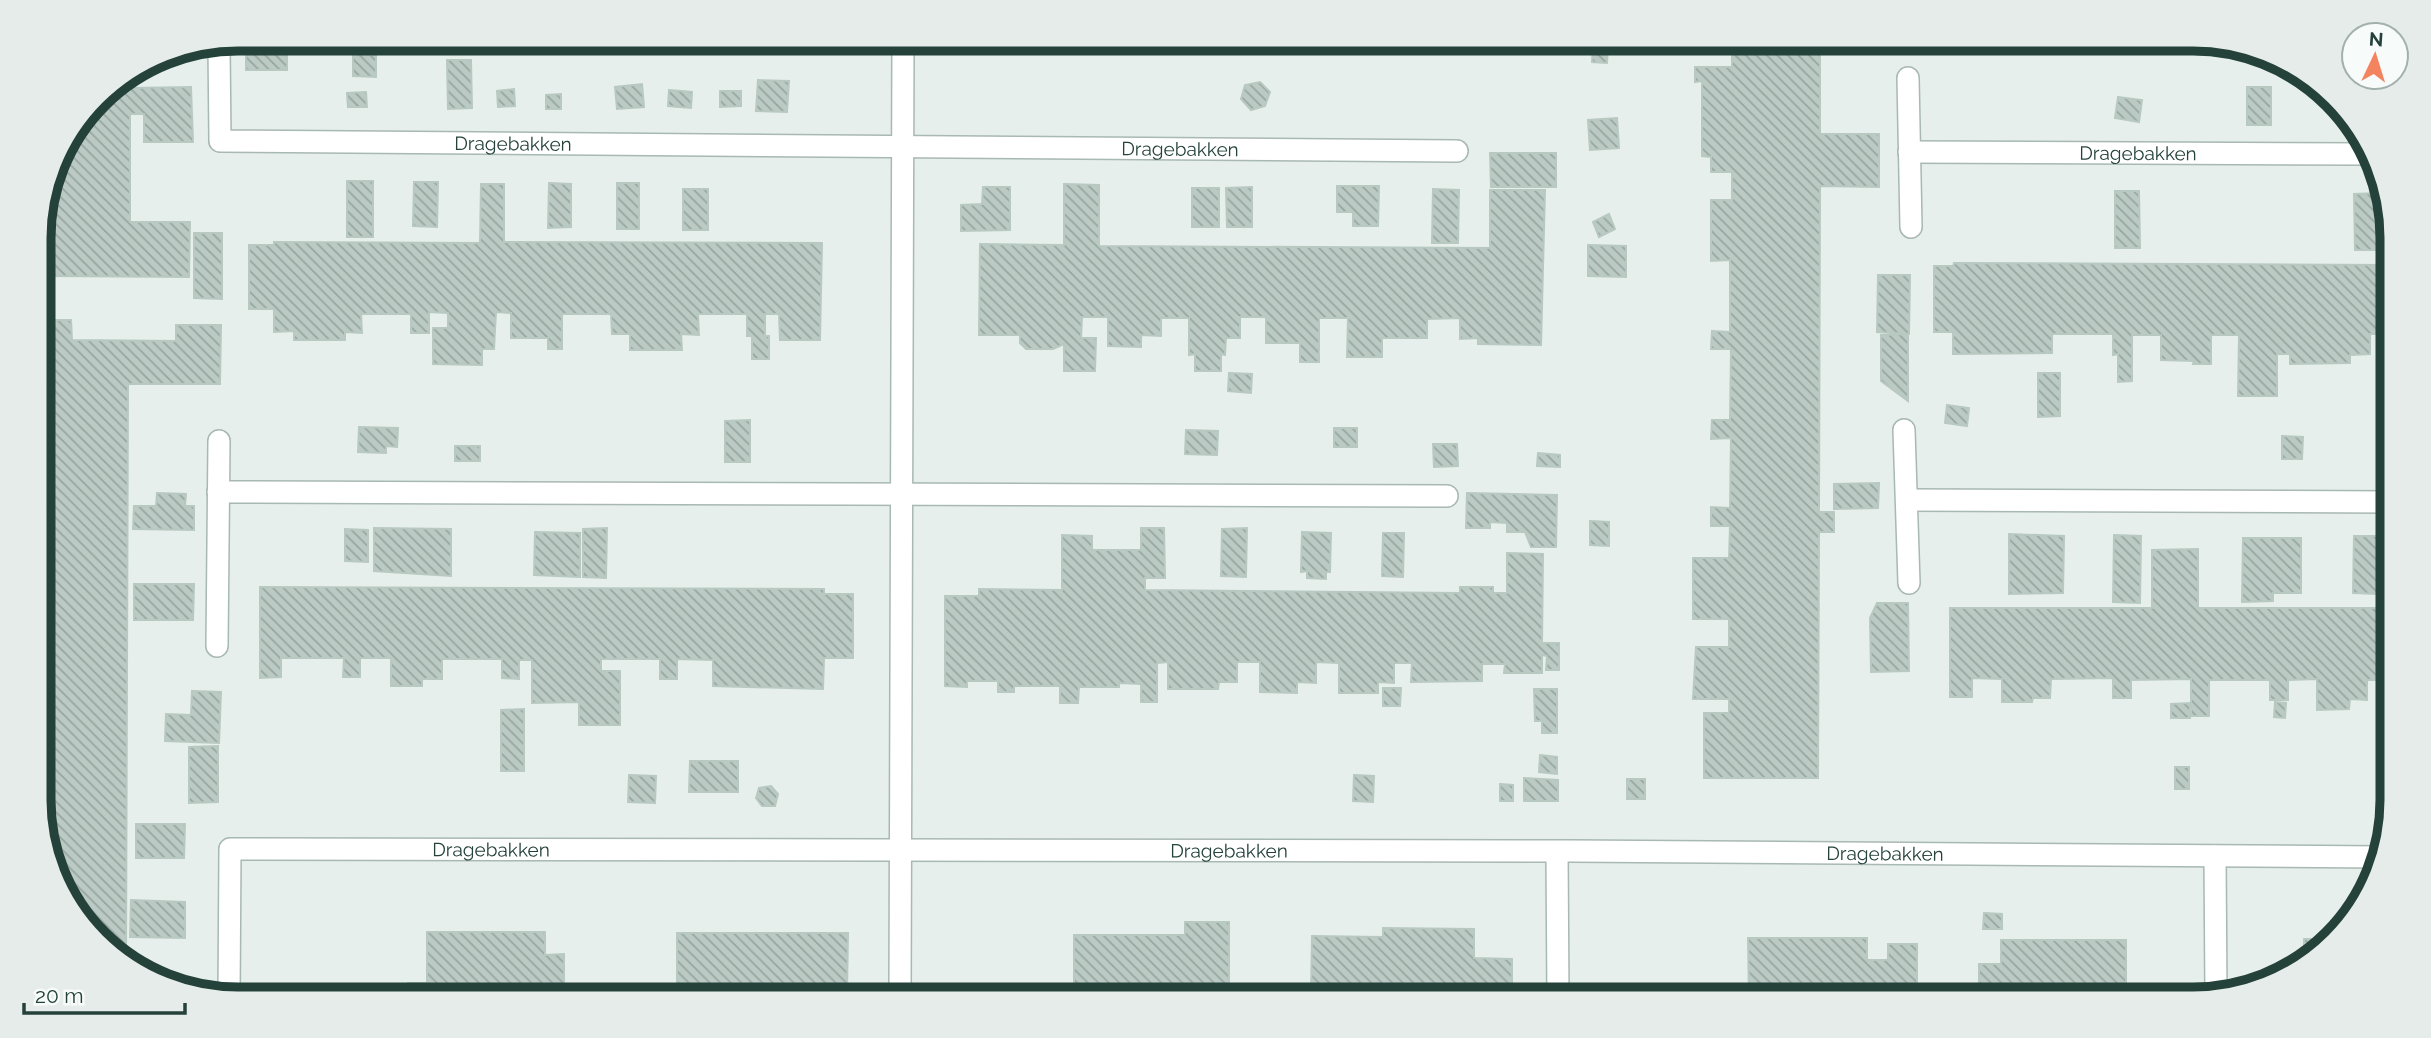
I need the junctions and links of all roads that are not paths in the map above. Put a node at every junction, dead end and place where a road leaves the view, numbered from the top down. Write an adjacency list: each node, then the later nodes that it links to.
1 (903, 51): 4 (street)
2 (219, 52): 4 (street, Dragebakken)
3 (1908, 78): 6 (street)
4 (902, 147): 5 (street, Dragebakken); 12 (street)
5 (1457, 151)
6 (1909, 152): 7 (street, Dragebakken); 8 (street)
7 (2360, 154)
8 (1911, 227)
9 (1904, 430): 14 (street)
10 (219, 440): 11 (street)
11 (218, 492): 12 (street); 17 (street)
12 (902, 495): 13 (street); 18 (street)
13 (1447, 496)
14 (1906, 500): 15 (street); 16 (street)
15 (2380, 502)
16 (1909, 583)
17 (217, 646)
18 (901, 851): 19 (street, Dragebakken); 23 (street, Dragebakken); 24 (street)
19 (1557, 852): 20 (street, Dragebakken); 25 (street)
20 (2216, 856): 21 (street, Dragebakken); 22 (street)
21 (2371, 857)
22 (2216, 986)
23 (229, 987)
24 (900, 987)
25 (1558, 987)

